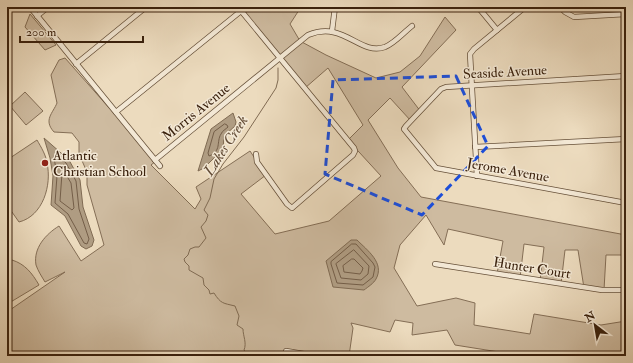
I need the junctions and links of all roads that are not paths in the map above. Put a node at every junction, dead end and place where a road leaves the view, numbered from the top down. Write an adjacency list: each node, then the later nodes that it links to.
1 (30, 7): 10 (street, Morris Avenue)
2 (48, 7): 10 (street)
3 (146, 7): 15 (street)
4 (335, 7): 13 (street)
5 (478, 7): 12 (street)
6 (525, 7): 12 (street)
7 (560, 7): 9 (street)
8 (239, 9): 14 (street); 18 (street)
9 (626, 14)
10 (37, 16): 15 (street, Morris Avenue)
11 (412, 26): 13 (street)
12 (497, 30): 17 (street)
13 (332, 31): 14 (street, Morris Avenue)
14 (280, 58): 22 (street); 23 (street, Morris Avenue)
15 (76, 64): 18 (street, Morris Avenue)
16 (626, 76): 17 (street, Seaside Avenue)
17 (472, 85): 19 (street, Seaside Avenue); 21 (street)
18 (116, 112): 23 (street, Morris Avenue)
19 (404, 129): 25 (street, Jerome Avenue)
20 (626, 139): 21 (street)
21 (475, 147): 25 (street)
22 (256, 154)
23 (155, 160): 24 (street)
24 (160, 166)
25 (477, 176): 26 (street, Jerome Avenue)
26 (626, 203)
27 (435, 264): 28 (street, Hunter Court)
28 (626, 290)
29 (286, 351): 30 (street)
30 (316, 356)

